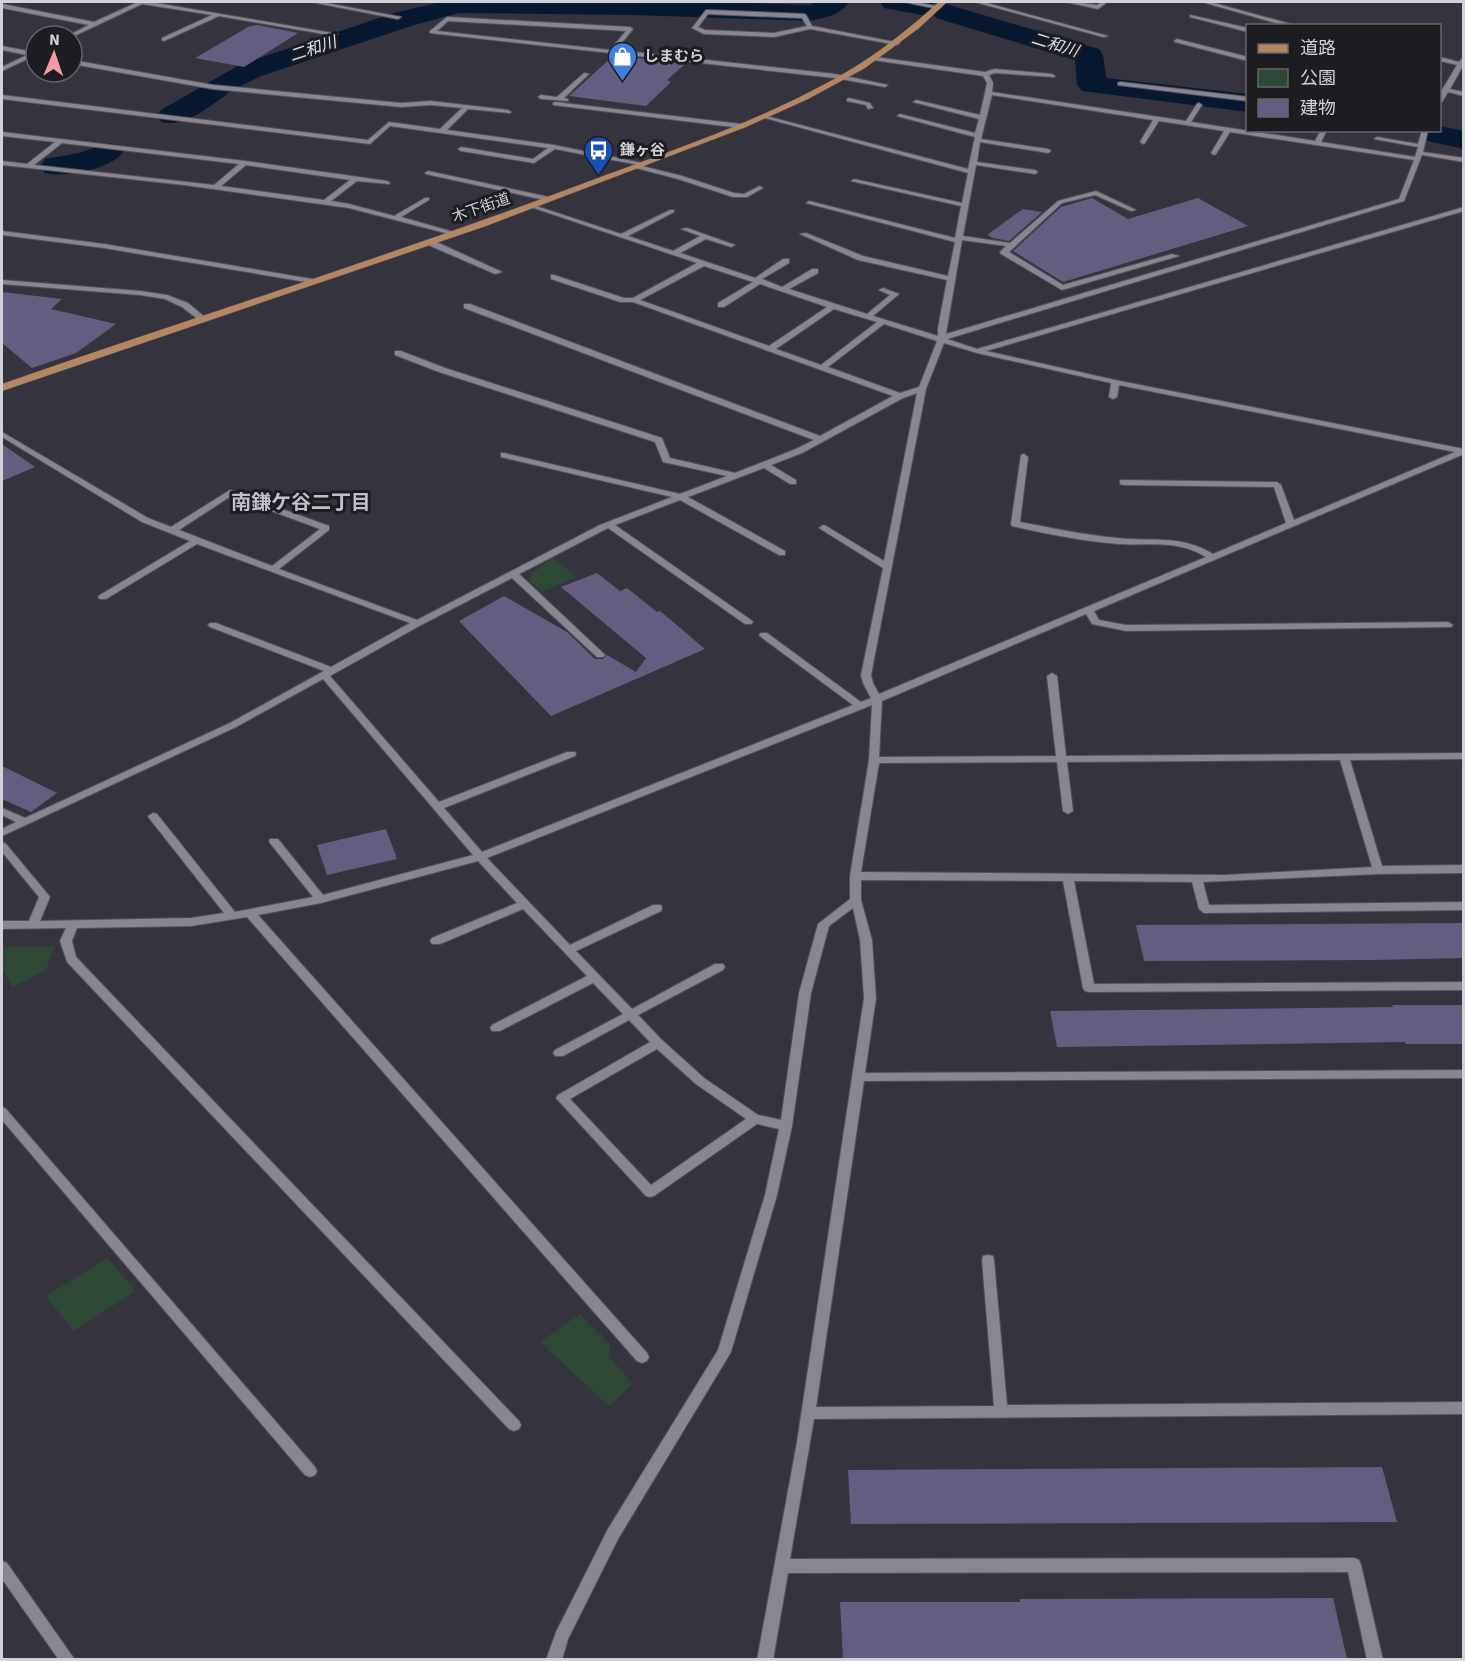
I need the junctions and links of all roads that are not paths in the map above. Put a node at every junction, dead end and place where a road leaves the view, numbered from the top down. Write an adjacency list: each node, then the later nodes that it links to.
1 (142, 2): 10 (street); 14 (street)
2 (314, 2): 12 (street)
3 (907, 2): 8 (street)
4 (978, 2): 21 (street)
5 (1069, 2): 7 (street)
6 (1205, 2): 13 (street)
7 (1103, 3)
8 (940, 4): 24 (main road, 木下街道)
9 (2, 6): 14 (street)
10 (218, 15): 20 (street); 22 (street)
11 (1192, 16): 19 (street)
12 (398, 17)
13 (1266, 19): 15 (street); 16 (street)
14 (94, 24): 18 (street)
15 (1258, 24)
16 (1287, 24)
17 (810, 27): 17 (street); 24 (street)
18 (84, 29)
19 (1246, 30)
20 (335, 34)
21 (1105, 36)
22 (164, 39)
23 (1177, 41): 28 (street)
24 (897, 43): 30 (main road, 木下街道)
25 (2, 48): 26 (street)
26 (24, 52)
27 (611, 52): 27 (street); 38 (street)
28 (1246, 58)
29 (24, 59): 34 (street)
30 (875, 59): 36 (street); 38 (main road, 木下街道)
31 (1441, 59): 32 (street)
32 (1462, 61): 42 (street)
33 (84, 64): 54 (street)
34 (2, 69)
35 (586, 74): 51 (street)
36 (985, 74): 37 (street); 43 (street)
37 (1052, 76)
38 (847, 77): 40 (street); 58 (main road, 木下街道)
39 (1120, 84): 45 (street)
40 (885, 85)
41 (1225, 88): 45 (street)
42 (1446, 90): 44 (street); 49 (street)
43 (989, 93): 59 (street); 60 (street)
44 (1464, 94)
45 (1218, 95): 48 (street)
46 (2, 97): 63 (street)
47 (540, 97): 51 (street)
48 (1246, 99)
49 (1441, 99)
50 (849, 100): 55 (street)
51 (557, 102): 62 (street)
52 (915, 102): 59 (street)
53 (1199, 105): 61 (street)
54 (467, 107): 56 (street); 63 (street)
55 (870, 108)
56 (507, 112)
57 (900, 116): 70 (street)
58 (764, 117): 62 (main road, 木下街道); 86 (street)
59 (982, 118): 70 (street)
60 (1157, 119): 61 (street); 73 (street)
61 (1186, 124): 64 (street)
62 (741, 126): 85 (main road, 木下街道)
63 (442, 130): 75 (street)
64 (1228, 130): 65 (street); 78 (street)
65 (1246, 131)
66 (1253, 132): 74 (street)
67 (1323, 132): 74 (street)
68 (1424, 132): 79 (street)
69 (2, 134): 72 (street)
70 (978, 138): 77 (street); 83 (street)
71 (1377, 139): 79 (street)
72 (61, 141): 82 (street); 84 (street)
73 (1143, 141)
74 (1317, 144): 79 (street)
75 (554, 147): 76 (street); 85 (street)
76 (461, 149)
77 (1048, 151)
78 (1214, 153)
79 (1419, 153): 80 (street); 134 (street)
80 (1464, 160)
81 (2, 163): 84 (street)
82 (245, 163): 89 (street); 92 (street)
83 (973, 163): 86 (street); 87 (street)
84 (28, 166): 92 (street)
85 (641, 166): 93 (street); 94 (main road, 木下街道)
86 (971, 172): 98 (street)
87 (1035, 172)
88 (428, 173): 94 (street)
89 (355, 179): 91 (street); 96 (street)
90 (854, 181): 98 (street)
91 (387, 183)
92 (215, 188): 96 (street)
93 (760, 188)
94 (549, 199): 99 (main road, 木下街道)
95 (427, 200): 103 (street)
96 (324, 203): 103 (street)
97 (809, 203): 110 (street)
98 (964, 205): 110 (street)
99 (531, 206): 106 (main road, 木下街道); 108 (street)
100 (1464, 209): 136 (street)
101 (1133, 210): 113 (street)
102 (672, 211): 108 (street)
103 (395, 218): 106 (street)
104 (685, 229): 109 (street)
105 (2, 233): 122 (street)
106 (453, 233): 111 (main road, 木下街道)
107 (804, 234): 121 (street)
108 (622, 236): 114 (street)
109 (706, 236): 112 (street); 114 (street)
110 (959, 239): 113 (street); 121 (street)
111 (429, 242): 119 (street); 122 (main road, 木下街道)
112 (731, 245)
113 (1011, 245): 115 (street)
114 (674, 253): 117 (street)
115 (1175, 256)
116 (786, 261): 123 (street)
117 (703, 263): 123 (street); 127 (street)
118 (815, 271): 125 (street)
119 (498, 272)
120 (554, 277): 127 (street)
121 (952, 279): 134 (street)
122 (312, 281): 132 (main road, 木下街道)
123 (758, 281): 125 (street); 128 (street)
124 (2, 282): 132 (street)
125 (784, 289): 130 (street)
126 (884, 290): 131 (street)
127 (634, 300): 135 (street)
128 (721, 305)
129 (467, 306): 145 (street)
130 (833, 306): 131 (street); 135 (street)
131 (868, 317): 133 (street)
132 (202, 318): 140 (main road, 木下街道)
133 (882, 322): 134 (street); 138 (street)
134 (942, 338): 136 (street); 141 (street)
135 (770, 349): 138 (street)
136 (977, 351): 139 (street)
137 (398, 353): 150 (street)
138 (822, 368): 142 (street)
139 (1115, 382): 143 (street); 146 (street)
140 (2, 388)
141 (922, 389): 142 (street); 161 (street)
142 (900, 396): 145 (street)
143 (1113, 397)
144 (2, 434): 157 (street)
145 (820, 439): 149 (street)
146 (1464, 451): 154 (street)
147 (504, 455): 153 (street)
148 (1024, 457): 160 (street)
149 (764, 464): 150 (street); 151 (street)
150 (735, 475): 153 (street)
151 (793, 482)
152 (1124, 482): 154 (street)
153 (681, 497): 155 (street); 159 (street)
154 (1291, 524): 160 (street)
155 (609, 525): 163 (street); 166 (street)
156 (823, 528): 161 (street)
157 (173, 530): 158 (street); 162 (street)
158 (197, 540): 162 (street); 164 (street)
159 (782, 553)
160 (1212, 557): 165 (street)
161 (886, 566): 174 (street)
162 (273, 570): 167 (street)
163 (513, 574): 167 (street); 171 (street)
164 (103, 597)
165 (1088, 609): 169 (street); 174 (street)
166 (748, 622)
167 (418, 623): 172 (street)
168 (213, 625): 172 (street)
169 (1448, 625)
170 (764, 635): 175 (street)
171 (600, 655)
172 (328, 673): 181 (street); 185 (street)
173 (1052, 676): 180 (street)
174 (877, 699): 175 (street); 179 (street)
175 (859, 705): 189 (street)
176 (571, 754): 181 (street)
177 (1464, 756): 178 (street)
178 (1344, 757): 180 (street); 191 (street)
179 (874, 760): 180 (street); 192 (street)
180 (1061, 760): 183 (street)
181 (438, 806): 189 (street)
182 (2, 811): 185 (street)
183 (1068, 811)
184 (153, 816): 201 (street)
185 (25, 822): 186 (street)
186 (2, 832)
187 (274, 841): 195 (street)
188 (2, 846): 203 (street)
189 (480, 856): 195 (street); 197 (street)
190 (1464, 869): 191 (street)
191 (1378, 870): 194 (street)
192 (855, 876): 193 (street); 196 (street)
193 (1068, 878): 194 (street); 209 (street)
194 (1197, 879): 198 (street)
195 (321, 899): 200 (street)
196 (856, 900): 215 (street); 218 (street)
197 (524, 904): 205 (street); 206 (street)
198 (1464, 906)
199 (657, 908): 206 (street)
200 (250, 914): 201 (street); 220 (street)
201 (232, 916): 204 (street)
202 (2, 925): 203 (street)
203 (33, 925): 204 (street)
204 (73, 925): 224 (street)
205 (436, 941)
206 (569, 950): 208 (street)
207 (719, 967): 210 (street)
208 (595, 977): 210 (street); 211 (street)
209 (1464, 986)
210 (631, 1015): 212 (street); 213 (street)
211 (496, 1028)
212 (658, 1043): 217 (street); 217 (street)
213 (559, 1053)
214 (1464, 1074): 215 (street)
215 (859, 1077): 223 (street)
216 (2, 1112): 225 (street)
217 (754, 1119): 218 (street)
218 (786, 1126): 229 (street)
219 (988, 1260): 222 (street)
220 (642, 1357)
221 (1464, 1408): 222 (street)
222 (1001, 1411): 223 (street)
223 (808, 1413): 226 (street)
224 (514, 1425)
225 (310, 1471)
226 (783, 1566): 230 (street); 231 (street)
227 (2, 1568): 228 (street)
228 (68, 1659)
229 (554, 1659)
230 (765, 1659)
231 (1375, 1659)

